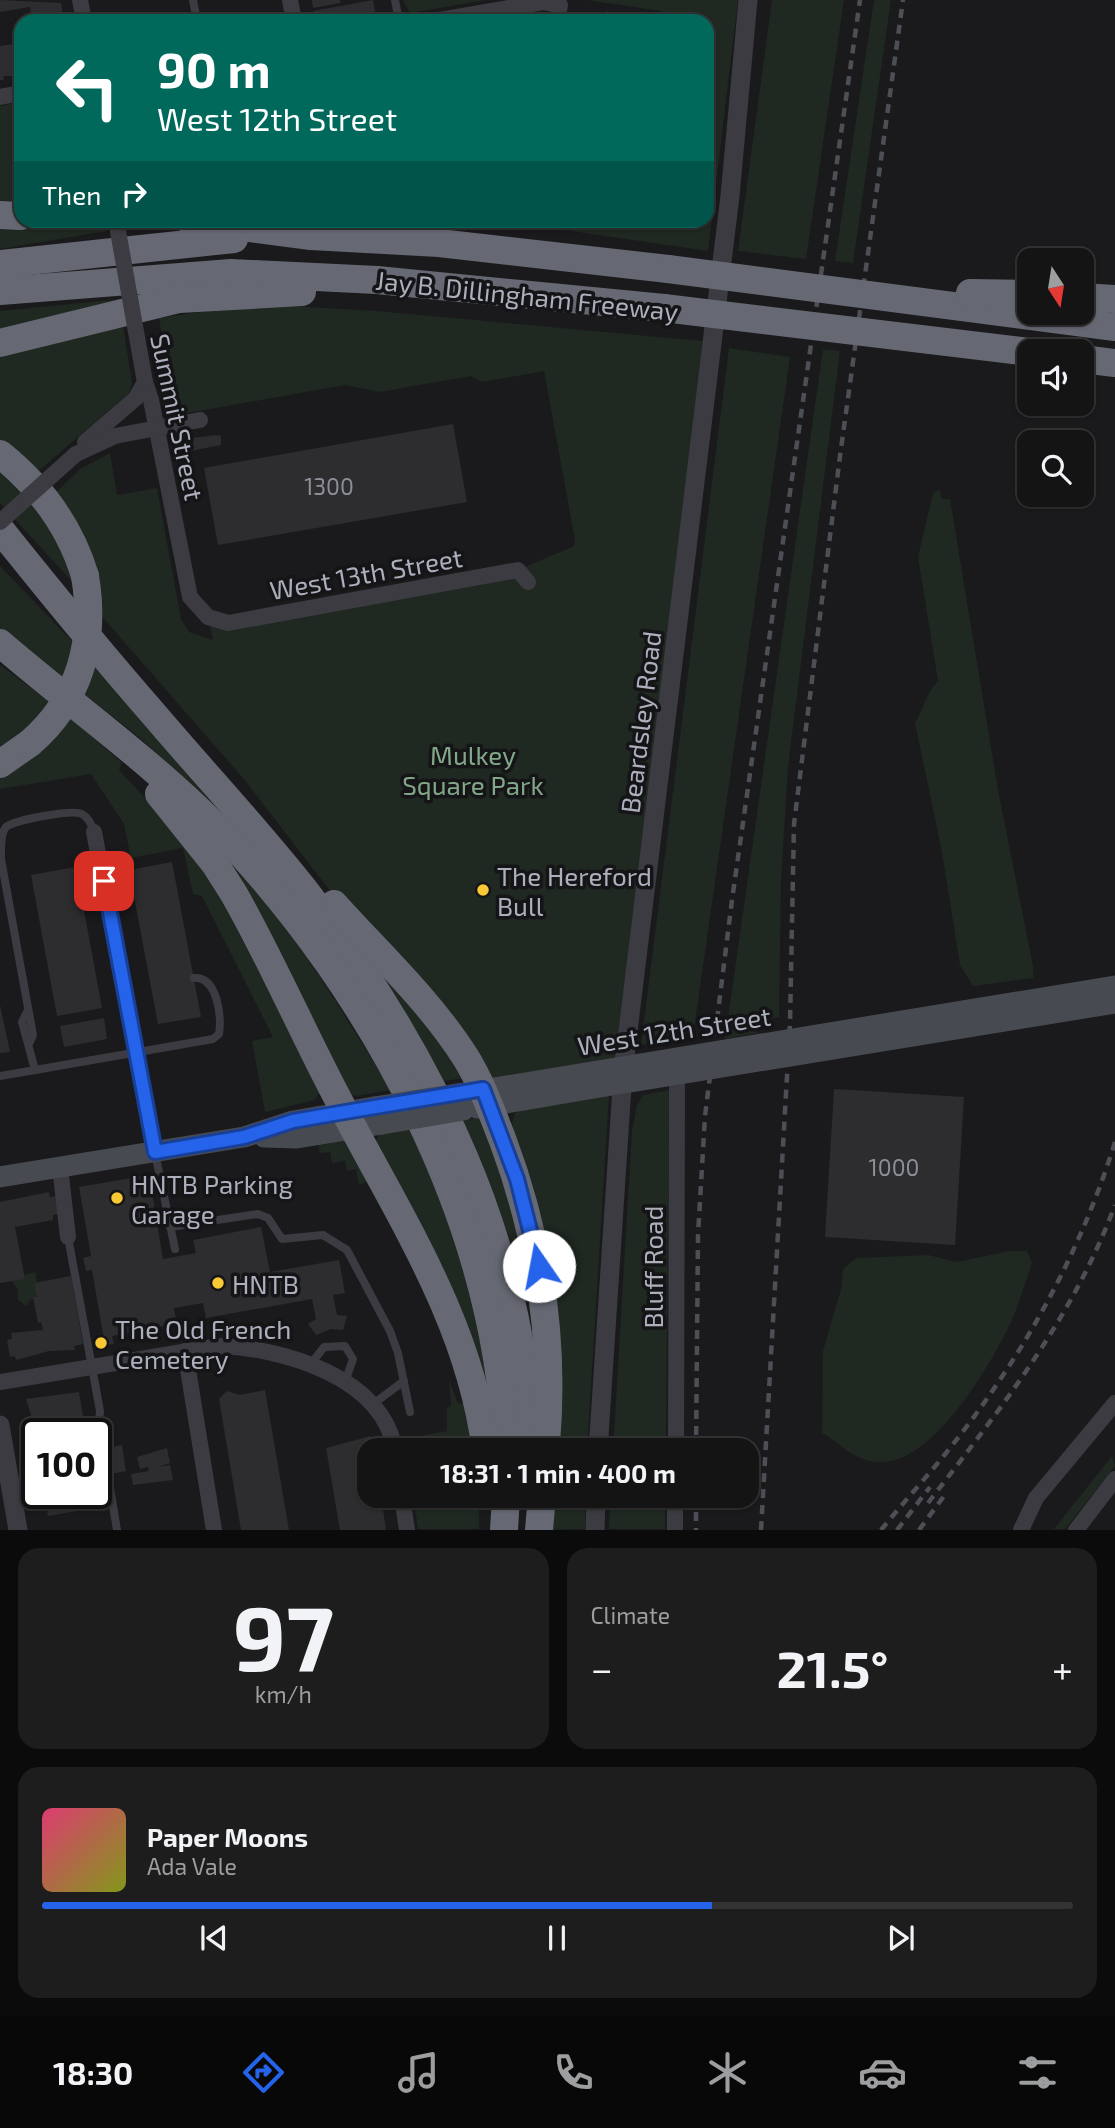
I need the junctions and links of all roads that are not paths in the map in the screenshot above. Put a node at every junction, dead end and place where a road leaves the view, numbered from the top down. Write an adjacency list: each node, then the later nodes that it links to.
1 (748, 0): 42 (street, Beardsley Road)
2 (559, 13): 3 (street)
3 (504, 14)
4 (117, 228): 17 (street, Summit Street, bridge)
5 (250, 228): 6 (highway)
6 (311, 236): 7 (highway); 10 (highway, Jay B. Dillingham Freeway, bridge)
7 (0, 264)
8 (377, 280): 9 (highway, Jay B. Dillingham Freeway); 15 (highway); 16 (highway, Jay B. Dillingham Freeway, bridge)
9 (12, 289)
10 (844, 292): 11 (highway, bridge); 14 (highway, Jay B. Dillingham Freeway, bridge)
11 (1017, 293)
12 (1094, 298): 13 (highway)
13 (1115, 299)
14 (1115, 327)
15 (0, 343)
16 (1017, 351)
17 (145, 382): 19 (street, Summit Street); 21 (street)
18 (200, 420): 19 (street)
19 (157, 428): 21 (street); 26 (street, Summit Street)
20 (0, 454): 33 (highway, bridge)
21 (76, 454): 22 (street, bridge)
22 (0, 522)
23 (0, 529): 27 (highway)
24 (0, 552): 27 (highway)
25 (528, 582): 26 (street, West 13th Street)
26 (208, 617)
27 (76, 624): 32 (highway)
28 (0, 643): 30 (highway)
29 (0, 652): 30 (highway)
30 (28, 667): 31 (highway)
31 (103, 728): 46 (highway); 65 (highway)
32 (179, 744): 45 (highway); 66 (highway)
33 (0, 764)
34 (94, 832): 39 (street); 40 (lane)
35 (194, 978): 39 (lane)
36 (1115, 986): 44 (main road, West 12th Street, bridge)
37 (1115, 994): 42 (street)
38 (1115, 1003): 44 (main road, West 12th Street, bridge)
39 (136, 1053): 40 (lane); 47 (street)
40 (35, 1070): 41 (lane)
41 (0, 1076)
42 (622, 1076): 68 (street, Beardsley Road)
43 (677, 1084): 69 (street, Bluff Road)
44 (520, 1092): 45 (main road, West 12th Street)
45 (473, 1100): 46 (main road, West 12th Street, bridge); 67 (highway)
46 (349, 1120): 47 (main road, West 12th Street); 64 (highway)
47 (155, 1152): 48 (main road, West 12th Street); 50 (lane)
48 (60, 1167): 49 (main road, West 12th Street); 51 (street)
49 (0, 1177)
50 (170, 1227): 52 (lane); 56 (lane)
51 (68, 1237): 55 (lane)
52 (175, 1249)
53 (185, 1352): 54 (street); 55 (street); 80 (street)
54 (310, 1365): 58 (street); 58 (lane)
55 (92, 1367): 57 (street); 79 (lane)
56 (404, 1381): 60 (lane); 61 (lane)
57 (0, 1382)
58 (348, 1384): 60 (street)
59 (1115, 1403): 88 (street)
60 (373, 1404): 63 (street)
61 (410, 1412)
62 (0, 1424): 78 (street)
63 (390, 1438)
64 (483, 1438)
65 (505, 1438)
66 (529, 1438)
67 (546, 1438)
68 (599, 1438)
69 (676, 1438)
70 (1115, 1479): 89 (street)
71 (404, 1508): 81 (street)
72 (491, 1508): 82 (highway)
73 (505, 1508): 83 (highway)
74 (531, 1508): 84 (highway)
75 (541, 1508): 85 (highway)
76 (596, 1508): 86 (street)
77 (676, 1508): 87 (street)
78 (18, 1530)
79 (117, 1530)
80 (215, 1530)
81 (407, 1530)
82 (492, 1530)
83 (504, 1530)
84 (531, 1530)
85 (539, 1530)
86 (595, 1530)
87 (675, 1530)
88 (1021, 1530)
89 (1076, 1530)

